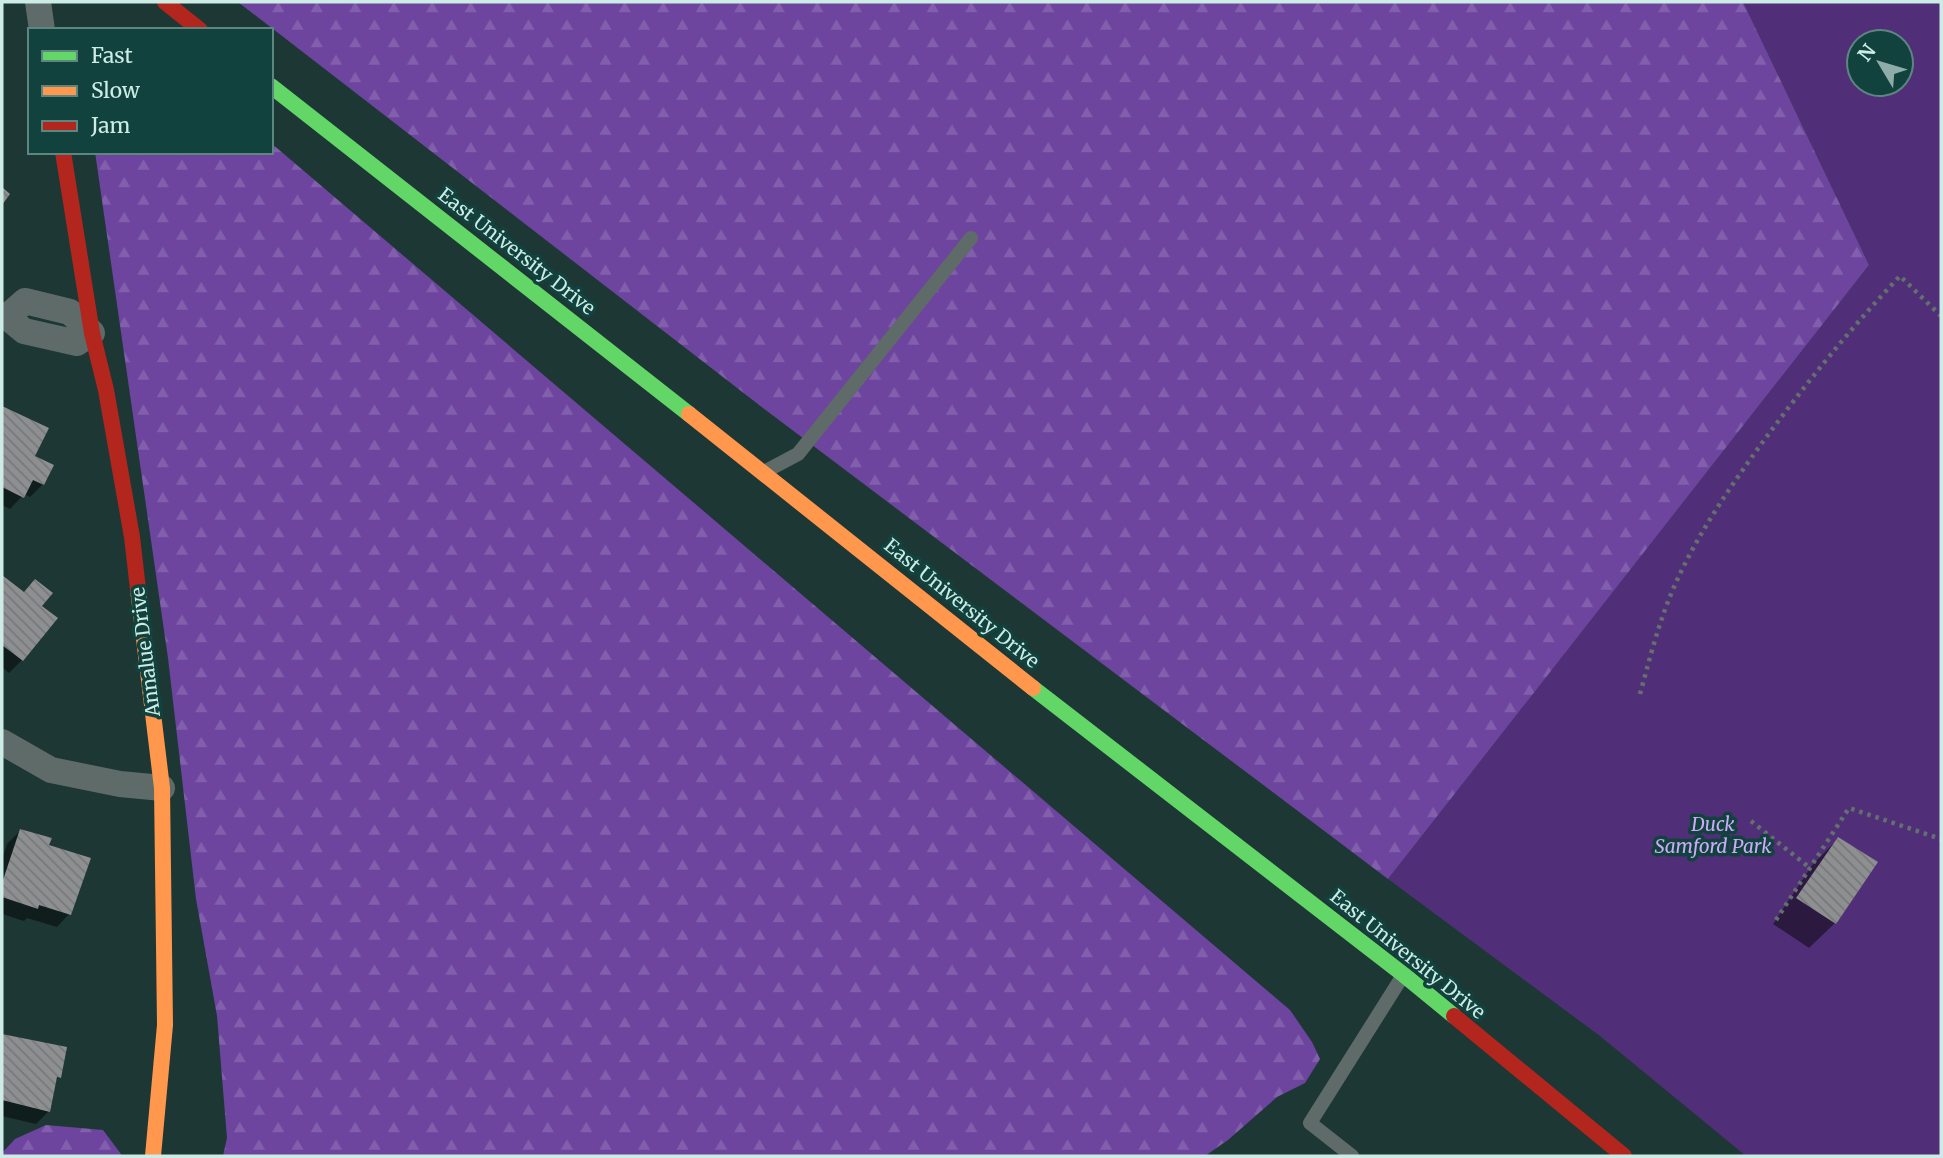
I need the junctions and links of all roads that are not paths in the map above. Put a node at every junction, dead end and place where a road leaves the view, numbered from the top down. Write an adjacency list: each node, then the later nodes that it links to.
1 (38, 2): 3 (street)
2 (165, 2): 4 (main road)
3 (42, 28)
4 (198, 28)
5 (273, 88): 10 (main road, East University Drive)
6 (63, 154): 9 (main road, Annalue Drive)
7 (971, 238): 10 (lane)
8 (4, 316): 9 (street)
9 (92, 333): 12 (main road, Annalue Drive)
10 (764, 472): 13 (main road, East University Drive)
11 (2, 742): 12 (street)
12 (162, 788): 14 (main road, Annalue Drive)
13 (1404, 975): 15 (lane); 16 (main road, East University Drive)
14 (153, 1156)
15 (1352, 1156)
16 (1624, 1156)

